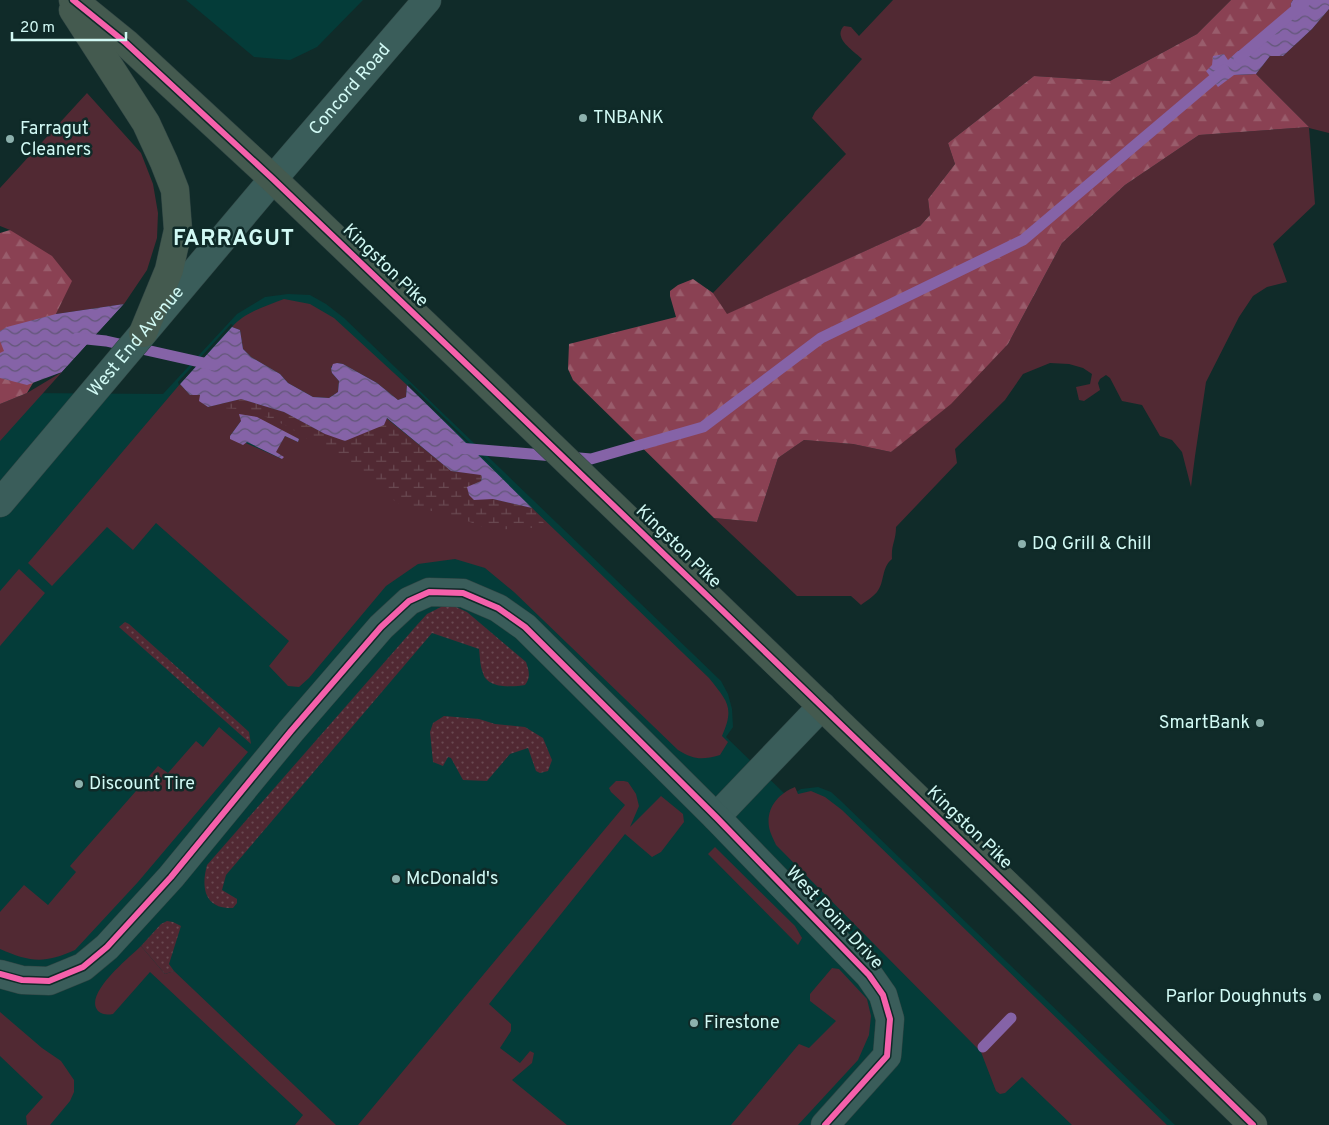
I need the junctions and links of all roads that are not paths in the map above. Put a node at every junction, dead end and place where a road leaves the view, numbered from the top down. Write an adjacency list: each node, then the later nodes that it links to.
1 (66, 0): 5 (main road)
2 (73, 0): 4 (main road, Kingston Pike)
3 (427, 0): 4 (street, Concord Road)
4 (272, 180): 5 (street, West End Avenue); 7 (main road, Kingston Pike)
5 (149, 323): 6 (street, West End Avenue)
6 (0, 503)
7 (822, 706): 8 (street); 11 (main road, Kingston Pike)
8 (716, 817): 9 (street, West Point Drive); 10 (street, West Point Drive)
9 (0, 974)
10 (825, 1125)
11 (1253, 1125)

